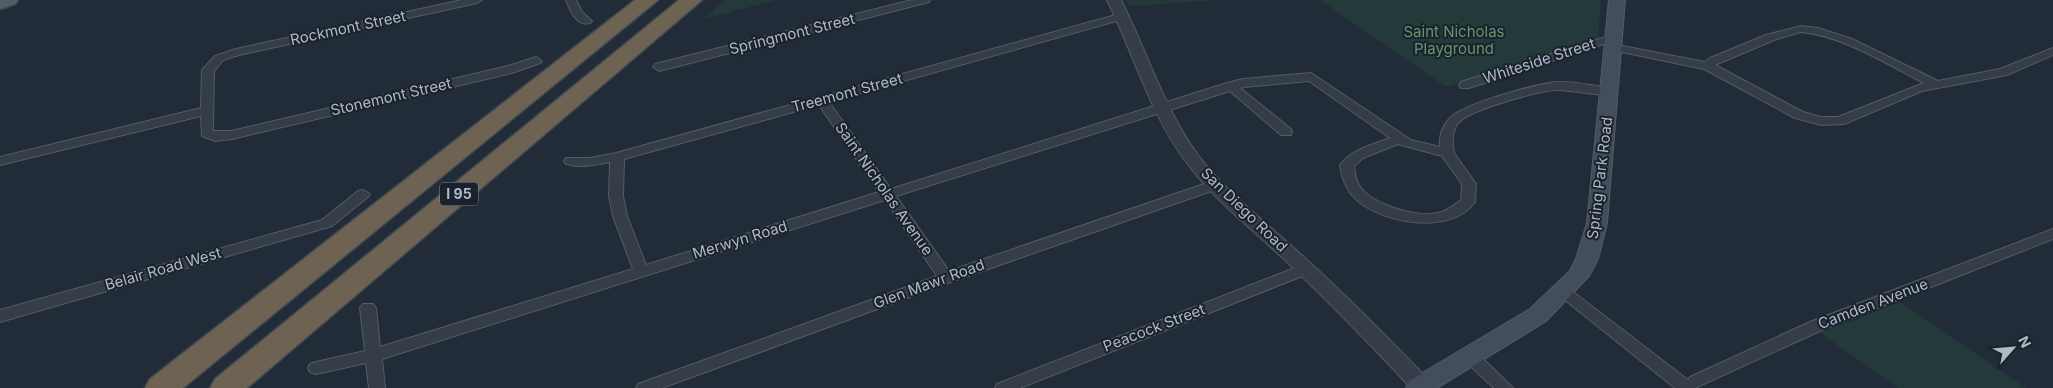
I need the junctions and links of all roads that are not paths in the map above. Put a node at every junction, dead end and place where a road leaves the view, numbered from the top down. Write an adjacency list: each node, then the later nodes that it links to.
1 (9, 0): 9 (main road)
2 (477, 0): 23 (street, Rockmont Street)
3 (571, 0): 11 (street)
4 (648, 0): 46 (highway, I 95)
5 (692, 0): 47 (highway, I 95)
6 (924, 0): 16 (street, Springmont Street)
7 (1114, 0): 10 (street, San Diego Road)
8 (1617, 0): 12 (main road, Spring Park Road)
9 (0, 4)
10 (1123, 16): 21 (street, Treemont Street); 22 (street, San Diego Road)
11 (586, 21)
12 (1612, 42): 15 (street); 18 (street, Whiteside Street); 20 (main road, Spring Park Road)
13 (2053, 51): 17 (street)
14 (536, 60): 23 (street, Stonemont Street)
15 (1708, 66): 17 (street); 17 (street)
16 (659, 67)
17 (1935, 84)
18 (1465, 85)
19 (1231, 86): 22 (street); 24 (street); 25 (street)
20 (1610, 92): 26 (street, Whiteside Street); 37 (main road, Spring Park Road)
21 (822, 100): 27 (street, Treemont Street); 32 (street, Saint Nicholas Avenue)
22 (1163, 107): 30 (street, San Diego Road); 32 (street, Merwyn Road)
23 (206, 111): 28 (street)
24 (1286, 132)
25 (1398, 138): 26 (street); 26 (street)
26 (1447, 153)
27 (617, 156): 29 (street, Treemont Street); 35 (street)
28 (0, 161)
29 (571, 161)
30 (1215, 184): 34 (street, San Diego Road); 36 (street, Glen Mawr Road)
31 (363, 194): 39 (street, Belair Road West)
32 (888, 194): 35 (street, Merwyn Road); 36 (street, Saint Nicholas Avenue)
33 (2053, 234): 44 (street, Camden Avenue)
34 (1306, 269): 43 (street, Peacock Street); 45 (street, San Diego Road)
35 (641, 271): 40 (street, Merwyn Road)
36 (946, 278): 49 (street, Glen Mawr Road)
37 (1562, 292): 41 (main road, Spring Park Road); 44 (street)
38 (368, 308): 40 (street)
39 (0, 316)
40 (374, 355): 42 (street, Merwyn Road); 48 (street)
41 (1470, 356): 45 (main road, Spring Park Road); 51 (street)
42 (316, 368)
43 (1023, 384): 50 (street, Peacock Street)
44 (1692, 385)
45 (1420, 386)
46 (161, 388)
47 (226, 388)
48 (377, 388)
49 (644, 388)
50 (1003, 388)
51 (1505, 388)

